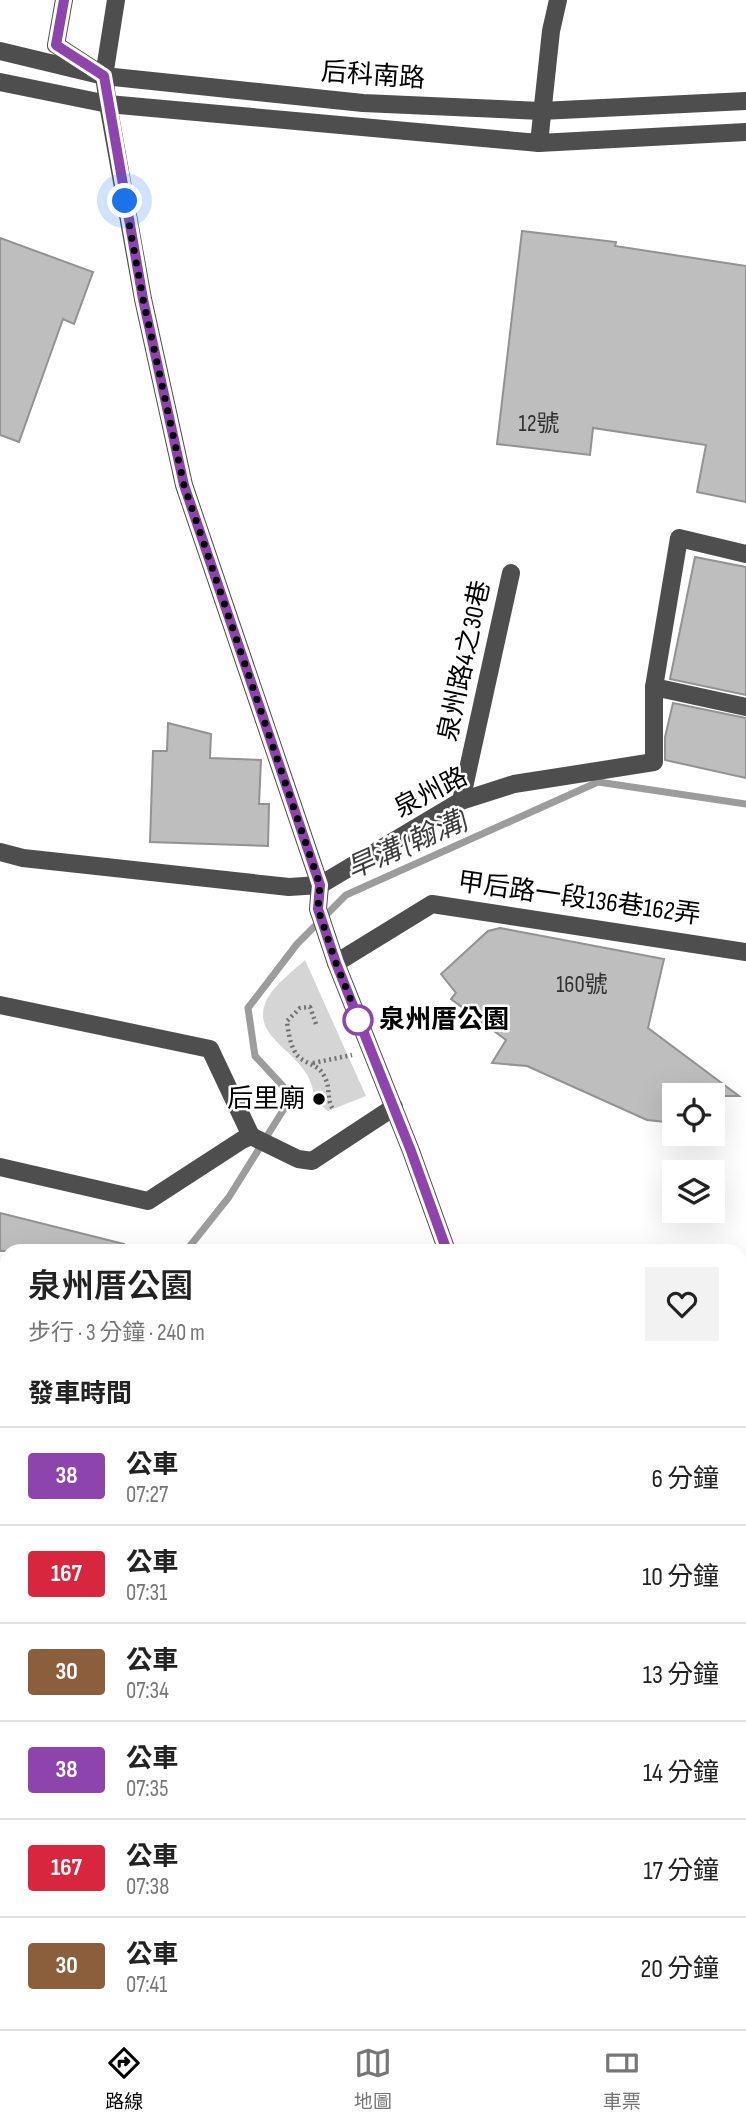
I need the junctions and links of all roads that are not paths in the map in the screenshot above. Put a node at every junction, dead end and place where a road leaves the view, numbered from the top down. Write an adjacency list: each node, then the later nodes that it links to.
1 (64, 0): 5 (street)
2 (116, 0): 5 (street)
3 (558, 0): 9 (street)
4 (0, 51): 5 (street, 后科南路)
5 (104, 76): 8 (street); 9 (street, 后科南路)
6 (0, 82): 8 (street, 后科南路)
7 (746, 101): 9 (street, 后科南路)
8 (108, 104): 11 (street, 后科南路); 18 (street)
9 (541, 111): 11 (street)
10 (746, 132): 11 (street, 后科南路)
11 (540, 143)
12 (746, 554): 14 (street, 泉州路)
13 (511, 573): 16 (street, 泉州路4之30巷)
14 (654, 687): 15 (street); 16 (street, 泉州路)
15 (746, 707)
16 (461, 801): 18 (street, 泉州路)
17 (0, 852): 18 (street, 泉州路)
18 (320, 885): 20 (street)
19 (746, 951): 20 (street, 甲后路一段136巷162弄)
20 (336, 963): 22 (street)
21 (0, 1005): 23 (street)
22 (394, 1107): 23 (street); 25 (street)
23 (251, 1136): 24 (street)
24 (0, 1167)
25 (444, 1244)

